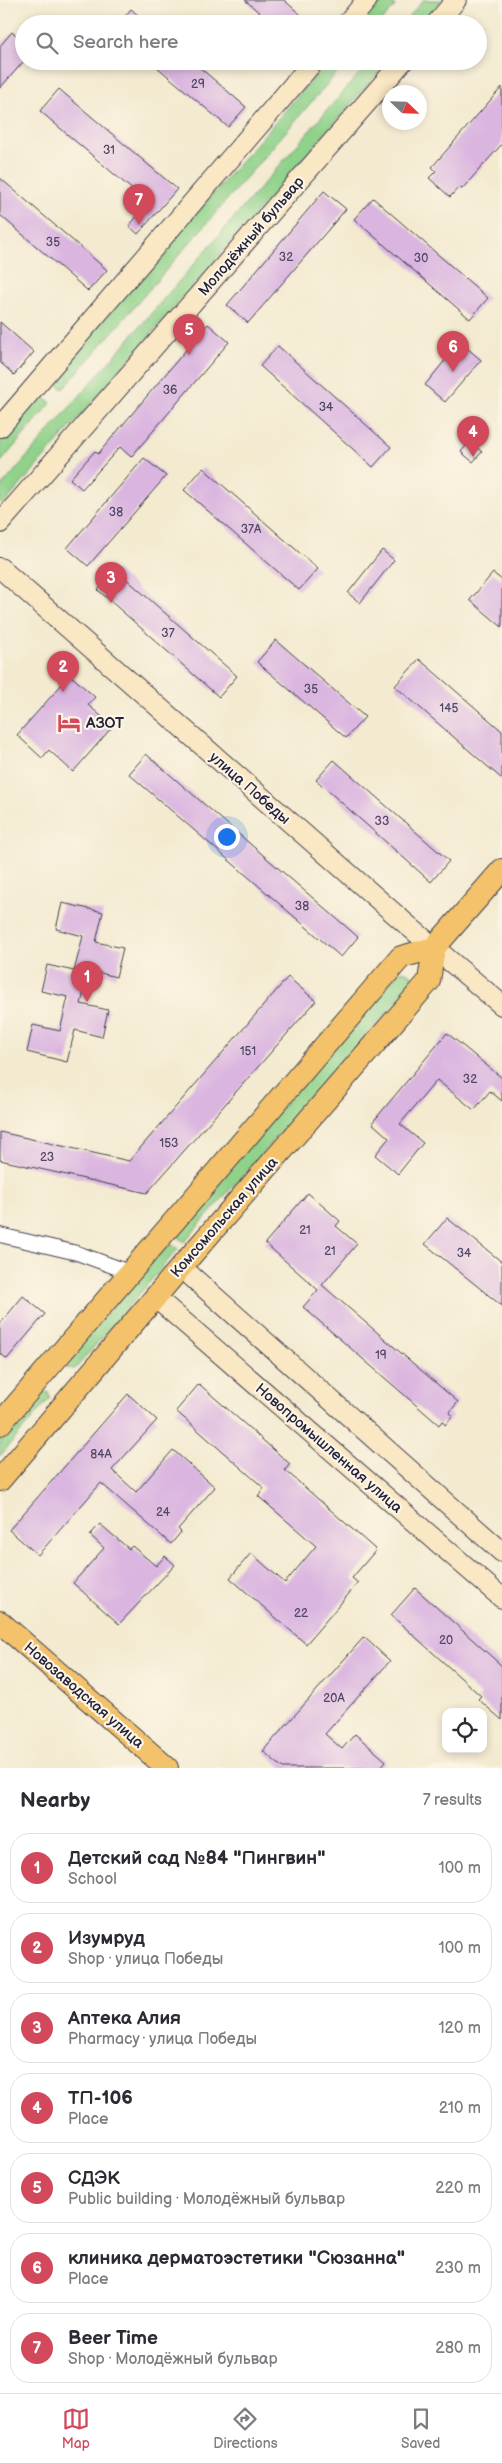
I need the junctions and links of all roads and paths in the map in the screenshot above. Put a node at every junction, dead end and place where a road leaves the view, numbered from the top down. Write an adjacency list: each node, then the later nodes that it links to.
1 (367, 0): 3 (main road)
2 (456, 0): 4 (main road)
3 (354, 15)
4 (444, 15)
5 (306, 70): 7 (main road)
6 (395, 70): 8 (main road, Молодёжный бульвар)
7 (0, 427)
8 (0, 523)
9 (0, 568): 11 (main road, улица Победы)
10 (502, 870): 11 (main road)
11 (434, 948): 12 (main road, улица Победы); 14 (main road, Комсомольская улица); 15 (main road)
12 (502, 1005)
13 (0, 1235): 15 (street)
14 (180, 1267): 16 (main road, Комсомольская улица); 21 (main road)
15 (129, 1272): 17 (main road)
16 (155, 1297): 18 (main road, Комсомольская улица); 22 (main road, Новопромышленная улица)
17 (45, 1371): 18 (main road); 19 (main road)
18 (73, 1394): 20 (main road, Комсомольская улица)
19 (0, 1424)
20 (0, 1480)
21 (502, 1552)
22 (502, 1598)
23 (0, 1622): 24 (main road, Новозаводская улица)
24 (167, 1768)

